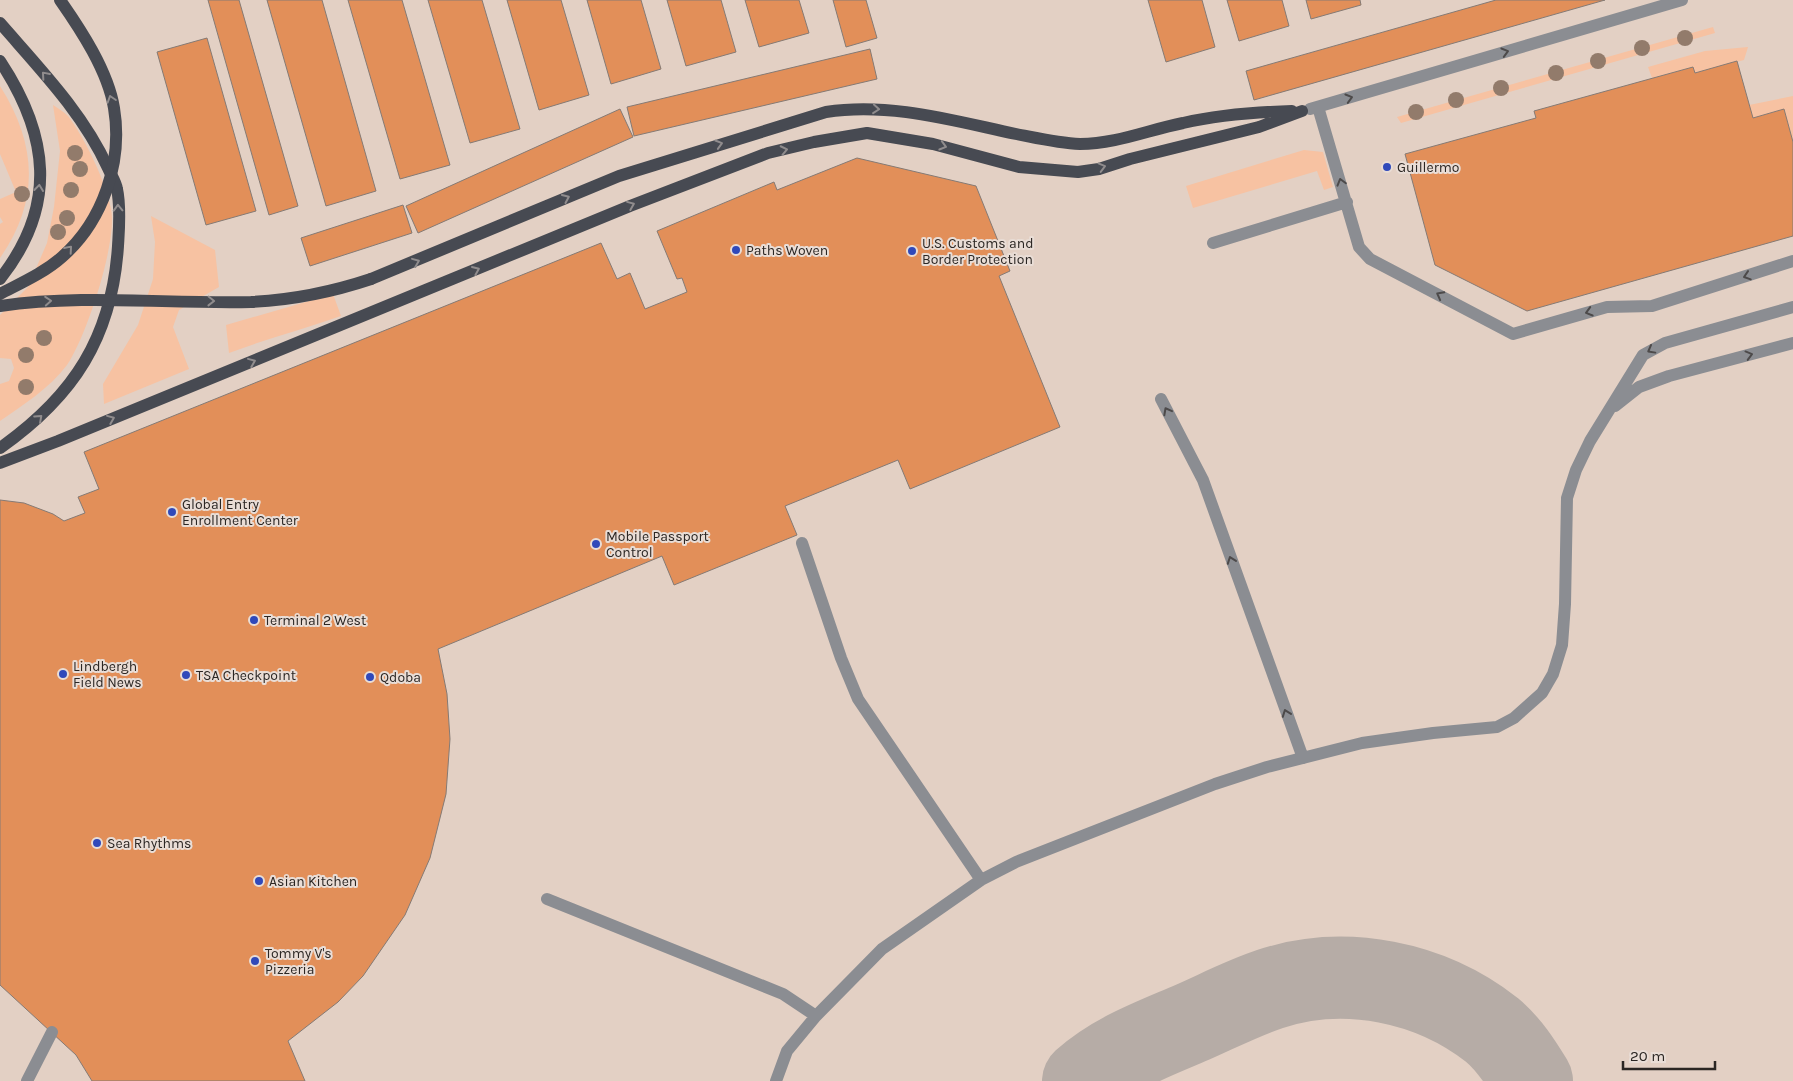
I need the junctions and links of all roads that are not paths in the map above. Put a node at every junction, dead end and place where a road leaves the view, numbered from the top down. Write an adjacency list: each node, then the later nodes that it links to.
1 (60, 0): 11 (main road, one-way to 1, bridge)
2 (1682, 0): 5 (street, one-way to 2)
3 (0, 23): 17 (main road, one-way to 3)
4 (0, 61): 10 (main road, one-way to 4)
5 (1318, 106): 6 (street); 7 (street, one-way to 5)
6 (1302, 111): 12 (main road, one-way to 6, bridge); 18 (main road, one-way to 6)
7 (1347, 202): 8 (street); 9 (street, one-way to 7)
8 (1213, 243)
9 (1793, 261)
10 (0, 279)
11 (0, 294)
12 (0, 306)
13 (1793, 307): 16 (street, one-way to 16)
14 (1793, 344): 16 (street, one-way to 14)
15 (1161, 399): 20 (street, one-way to 15)
16 (1611, 409): 20 (street)
17 (0, 448)
18 (0, 462)
19 (802, 543): 21 (street)
20 (1303, 758): 21 (street)
21 (981, 880): 23 (street)
22 (547, 898): 23 (street)
23 (816, 1016): 26 (street)
24 (52, 1032): 25 (street)
25 (27, 1081)
26 (776, 1081)

